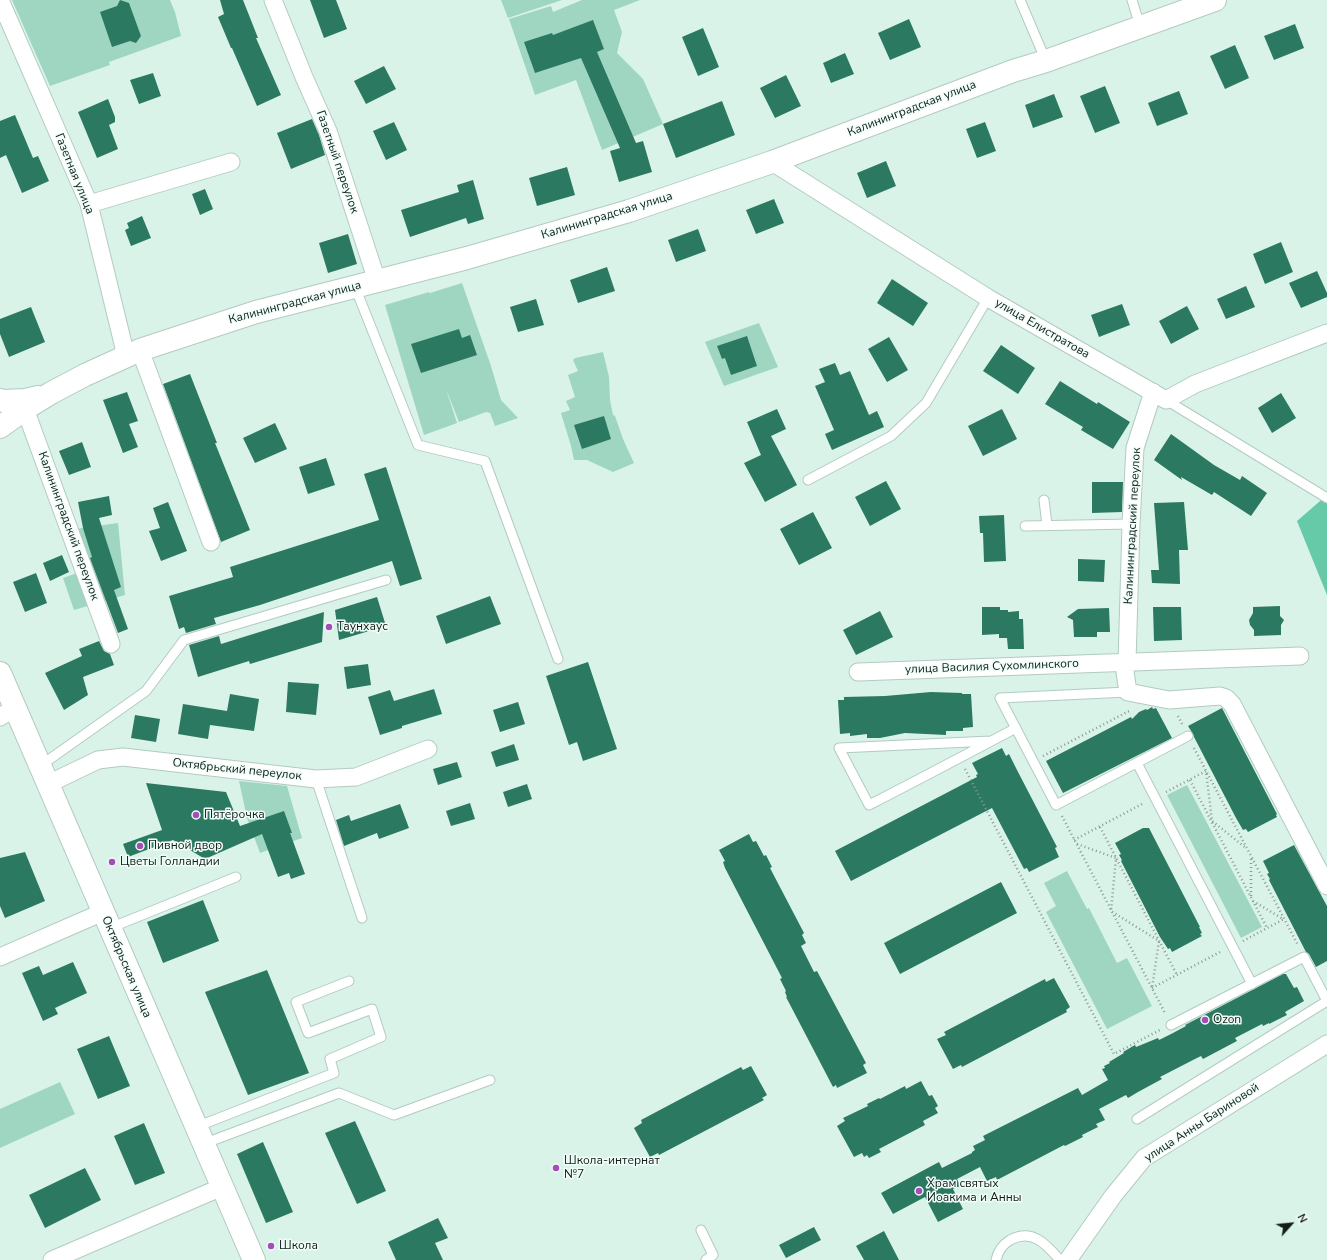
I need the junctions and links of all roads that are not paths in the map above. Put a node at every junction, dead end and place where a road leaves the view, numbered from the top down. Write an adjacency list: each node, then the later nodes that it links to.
1 (0, 0): 10 (street, Газетная улица)
2 (273, 0): 11 (street, Газетный переулок)
3 (1020, 0): 7 (lane)
4 (1132, 0): 6 (lane)
5 (1215, 0): 6 (street, Калининградская улица)
6 (1140, 26): 7 (street, Калининградская улица)
7 (1046, 61): 9 (street, Калининградская улица)
8 (231, 162): 10 (street)
9 (772, 162): 11 (street, Калининградская улица); 13 (street, улица Елистратова)
10 (89, 204): 15 (street, Газетная улица)
11 (377, 281): 12 (street, Калининградская улица)
12 (355, 287): 15 (street, Калининградская улица); 31 (lane)
13 (988, 298): 17 (street, улица Елистратова); 21 (lane)
14 (1327, 332): 17 (street)
15 (133, 353): 16 (street, Калининградская улица); 27 (street, Газетная улица)
16 (51, 393): 18 (street); 19 (street, Калининградская улица)
17 (1159, 396): 22 (lane); 24 (street, Калининградский переулок)
18 (0, 400)
19 (25, 408): 20 (street, Калининградская улица); 29 (street, Калининградский переулок)
20 (0, 426)
21 (808, 480)
22 (1327, 498)
23 (1044, 500): 25 (lane)
24 (1131, 524): 25 (lane); 32 (street, Калининградский переулок)
25 (1047, 525): 26 (lane)
26 (1025, 526)
27 (211, 542)
28 (386, 580): 42 (lane)
29 (111, 644)
30 (1300, 656): 32 (street, улица Василия Сухомлинского)
31 (558, 659)
32 (1127, 662): 33 (street, улица Василия Сухомлинского); 35 (street)
33 (858, 672)
34 (0, 673): 36 (street, Октябрьская улица)
35 (1128, 692): 37 (lane); 45 (street)
36 (7, 712): 42 (street, Октябрьская улица)
37 (1016, 728): 39 (lane); 41 (lane)
38 (1188, 736): 41 (lane)
39 (991, 741): 39 (lane)
40 (428, 749): 43 (street, Октябрьский переулок)
41 (1137, 763): 50 (lane)
42 (44, 775): 43 (street, Октябрьский переулок); 47 (street, Октябрьская улица)
43 (316, 779): 46 (lane)
44 (236, 877): 47 (lane)
45 (1327, 886)
46 (362, 918)
47 (106, 920): 48 (street); 56 (street, Октябрьская улица)
48 (0, 957)
49 (349, 981): 56 (lane)
50 (1252, 984): 51 (lane); 52 (lane)
51 (1327, 1001): 55 (lane)
52 (1171, 1025)
53 (1327, 1044): 64 (street, улица Анны Бариновой)
54 (490, 1080): 56 (lane)
55 (1137, 1119)
56 (200, 1135): 57 (street, Октябрьская улица)
57 (222, 1187): 59 (street); 60 (street, Октябрьская улица)
58 (701, 1230): 61 (lane)
59 (52, 1260)
60 (254, 1260)
61 (706, 1260)
62 (996, 1260): 63 (lane)
63 (1060, 1260)
64 (1068, 1260)

